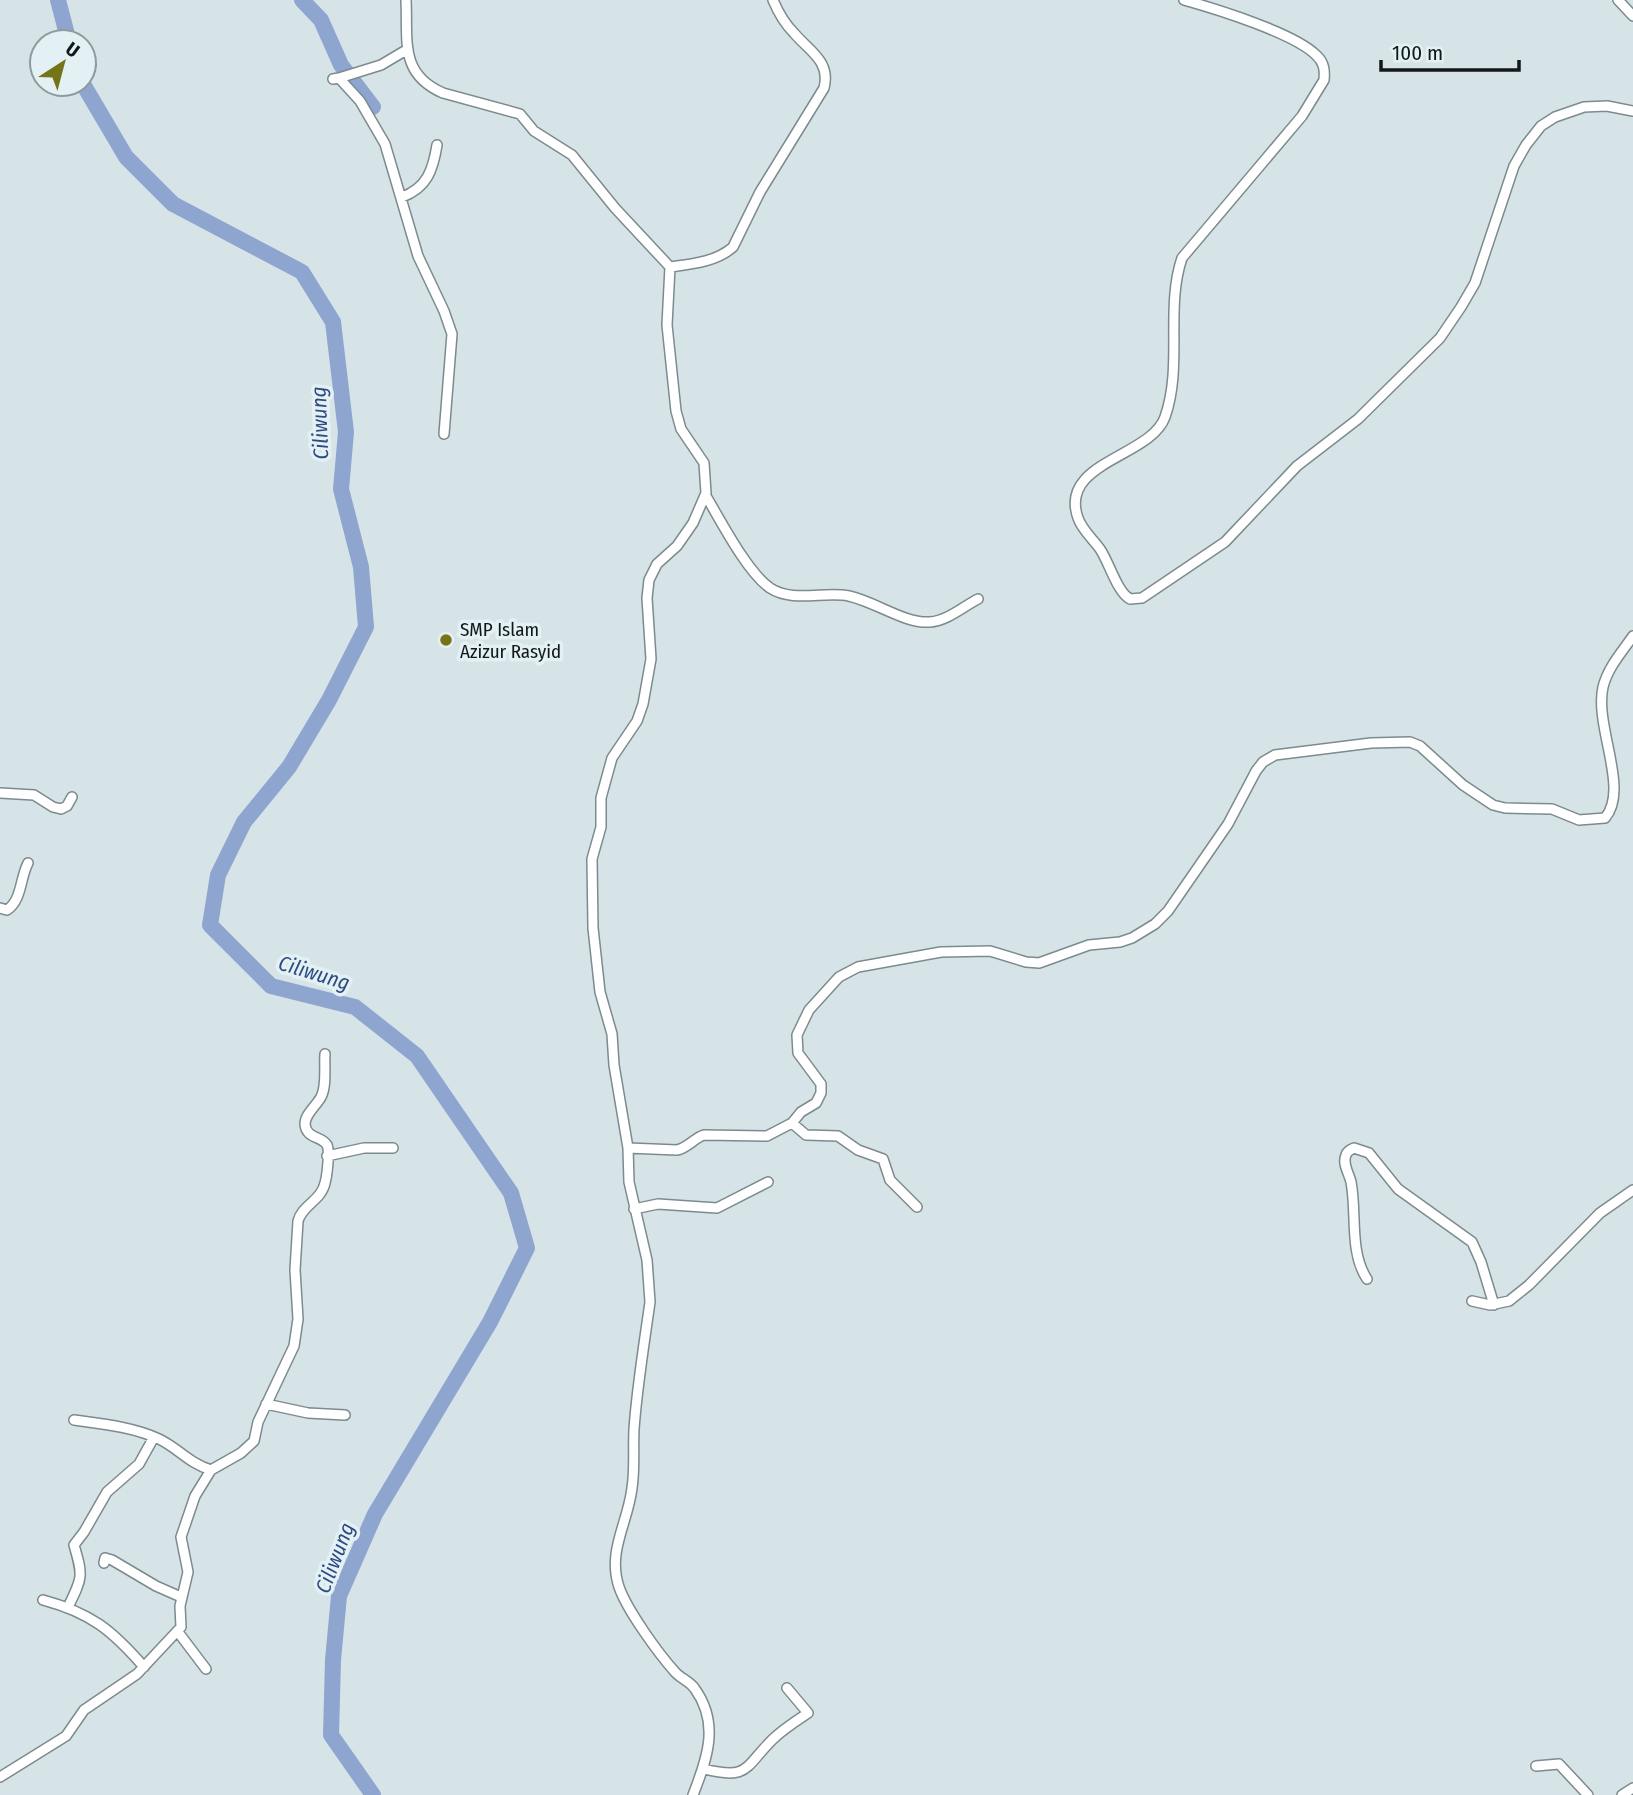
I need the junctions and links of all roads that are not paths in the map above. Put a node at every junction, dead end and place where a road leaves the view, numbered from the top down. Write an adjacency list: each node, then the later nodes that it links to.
1 (406, 0): 6 (street)
2 (773, 0): 10 (street)
3 (1184, 0): 7 (street)
4 (1618, 0): 5 (street)
5 (1633, 16)
6 (408, 49): 9 (street); 10 (street)
7 (1633, 111)
8 (437, 145): 9 (street)
9 (406, 195): 11 (street)
10 (670, 267): 12 (street)
11 (444, 434)
12 (706, 496): 13 (street); 22 (street)
13 (978, 599)
14 (1633, 636): 20 (street)
15 (0, 793): 16 (street)
16 (72, 797)
17 (28, 863): 18 (street)
18 (0, 908)
19 (325, 1054): 23 (street)
20 (792, 1123): 22 (street); 26 (street)
21 (393, 1148): 23 (street)
22 (628, 1148): 27 (street)
23 (327, 1156): 31 (street)
24 (768, 1182): 27 (street)
25 (1633, 1190): 30 (street)
26 (917, 1207)
27 (634, 1209): 45 (street)
28 (1367, 1279): 30 (street)
29 (1472, 1301): 30 (street)
30 (1494, 1305)
31 (266, 1404): 32 (street); 35 (street)
32 (345, 1415)
33 (74, 1420): 34 (street)
34 (154, 1437): 35 (street); 39 (street)
35 (211, 1470): 37 (street)
36 (104, 1563): 37 (street)
37 (181, 1598): 40 (street)
38 (43, 1600): 39 (street)
39 (68, 1607): 41 (street)
40 (178, 1632): 41 (street); 42 (street)
41 (144, 1667): 46 (street)
42 (206, 1669)
43 (787, 1688): 45 (street)
44 (1536, 1766): 49 (street)
45 (704, 1769): 48 (street)
46 (0, 1777)
47 (1633, 1788): 50 (street)
48 (693, 1795)
49 (1588, 1795)
50 (1622, 1795)

